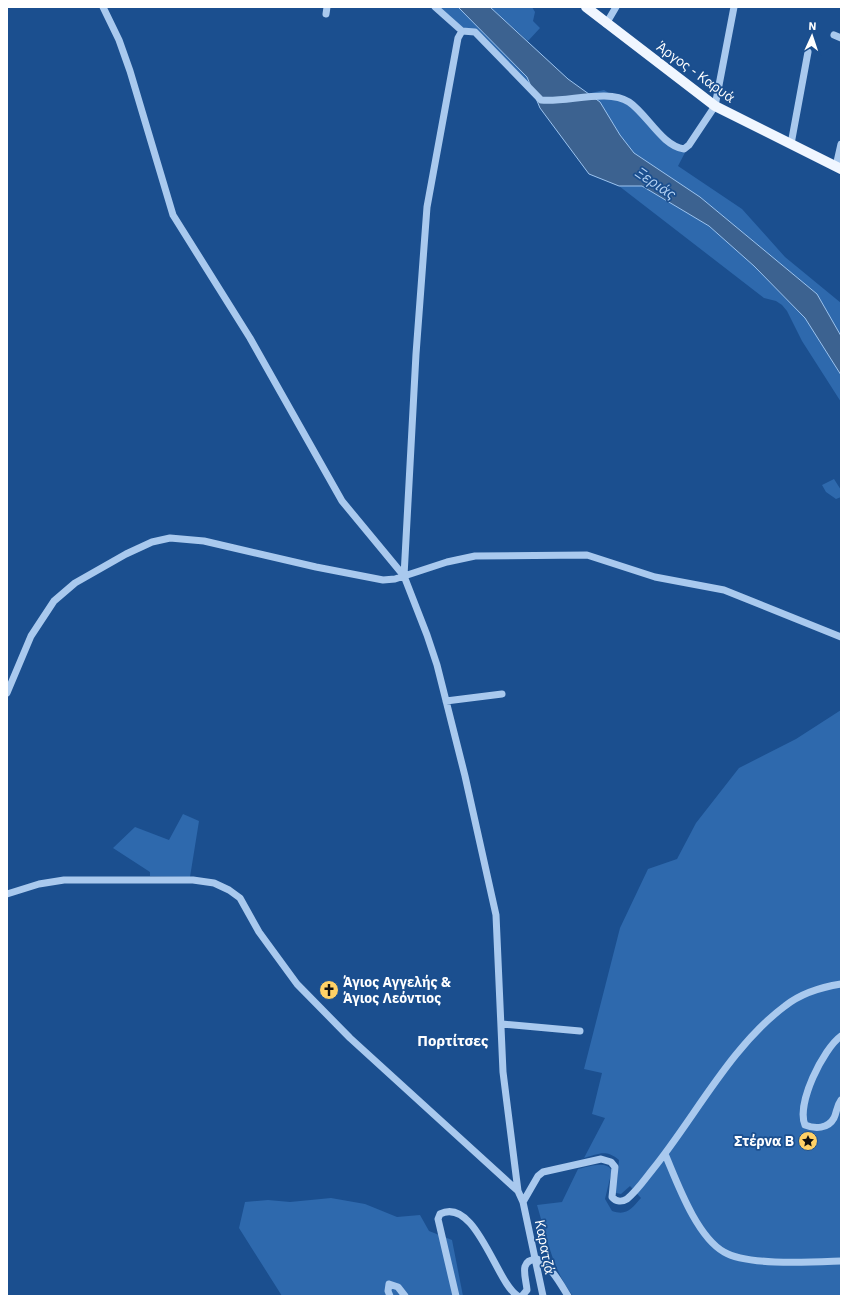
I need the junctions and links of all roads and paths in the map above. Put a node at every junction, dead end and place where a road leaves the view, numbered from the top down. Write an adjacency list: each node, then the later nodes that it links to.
1 (103, 7): 13 (street)
2 (435, 7): 7 (street)
3 (586, 7): 6 (main road, Άργος - Καρυά)
4 (616, 7): 6 (street)
5 (734, 7): 9 (street)
6 (606, 24): 9 (main road, Άργος - Καρυά)
7 (462, 31): 9 (street); 13 (street)
8 (808, 52): 10 (street)
9 (715, 106): 10 (main road, Άργος - Καρυά)
10 (791, 144): 12 (main road, Άργος - Καρυά)
11 (841, 144): 12 (street)
12 (838, 168)
13 (404, 576): 14 (street); 15 (street); 17 (street)
14 (841, 637)
15 (7, 693)
16 (502, 694): 17 (street)
17 (446, 701): 20 (street)
18 (7, 894): 26 (street)
19 (841, 984): 25 (street)
20 (502, 1024): 21 (street); 26 (street)
21 (580, 1031)
22 (841, 1036): 24 (street)
23 (841, 1100): 24 (street)
24 (837, 1119)
25 (664, 1154): 27 (street); 29 (street)
26 (518, 1191): 27 (street, Καρατζά)
27 (523, 1202): 28 (street, Καρατζά)
28 (534, 1259): 34 (street); 35 (street, Καρατζά); 36 (street)
29 (841, 1261)
30 (390, 1296): 31 (street)
31 (405, 1296)
32 (456, 1296): 33 (street)
33 (518, 1296)
34 (522, 1296)
35 (543, 1296)
36 (568, 1296)

